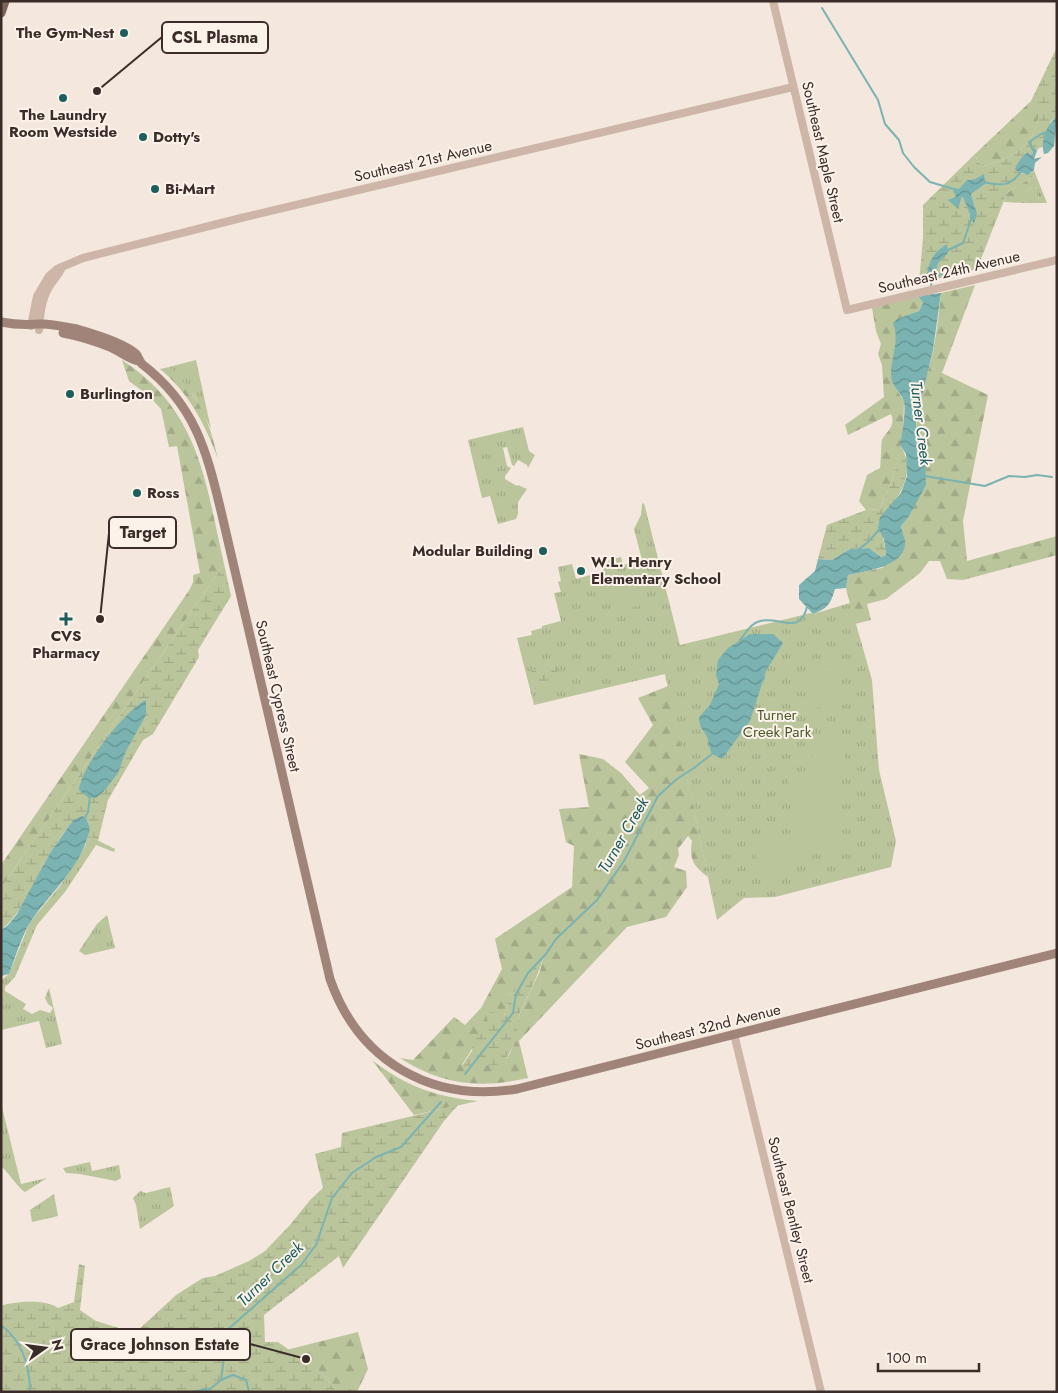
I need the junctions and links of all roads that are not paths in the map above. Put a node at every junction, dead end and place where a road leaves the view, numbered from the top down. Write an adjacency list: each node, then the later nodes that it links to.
1 (5, 1): 3 (main road)
2 (773, 1): 4 (street, Southeast Maple Street)
3 (1, 13)
4 (793, 87): 6 (street, Southeast Maple Street); 8 (street, Southeast 21st Avenue)
5 (1057, 260): 6 (street, Southeast 24th Avenue)
6 (847, 310)
7 (1, 322): 8 (main road, Southeast Cypress Street)
8 (37, 327): 11 (main road, Southeast Cypress Street)
9 (1057, 953): 10 (main road, Southeast 32nd Avenue)
10 (734, 1034): 11 (main road, Southeast 32nd Avenue); 12 (street, Southeast Bentley Street)
11 (372, 1048)
12 (821, 1392)

